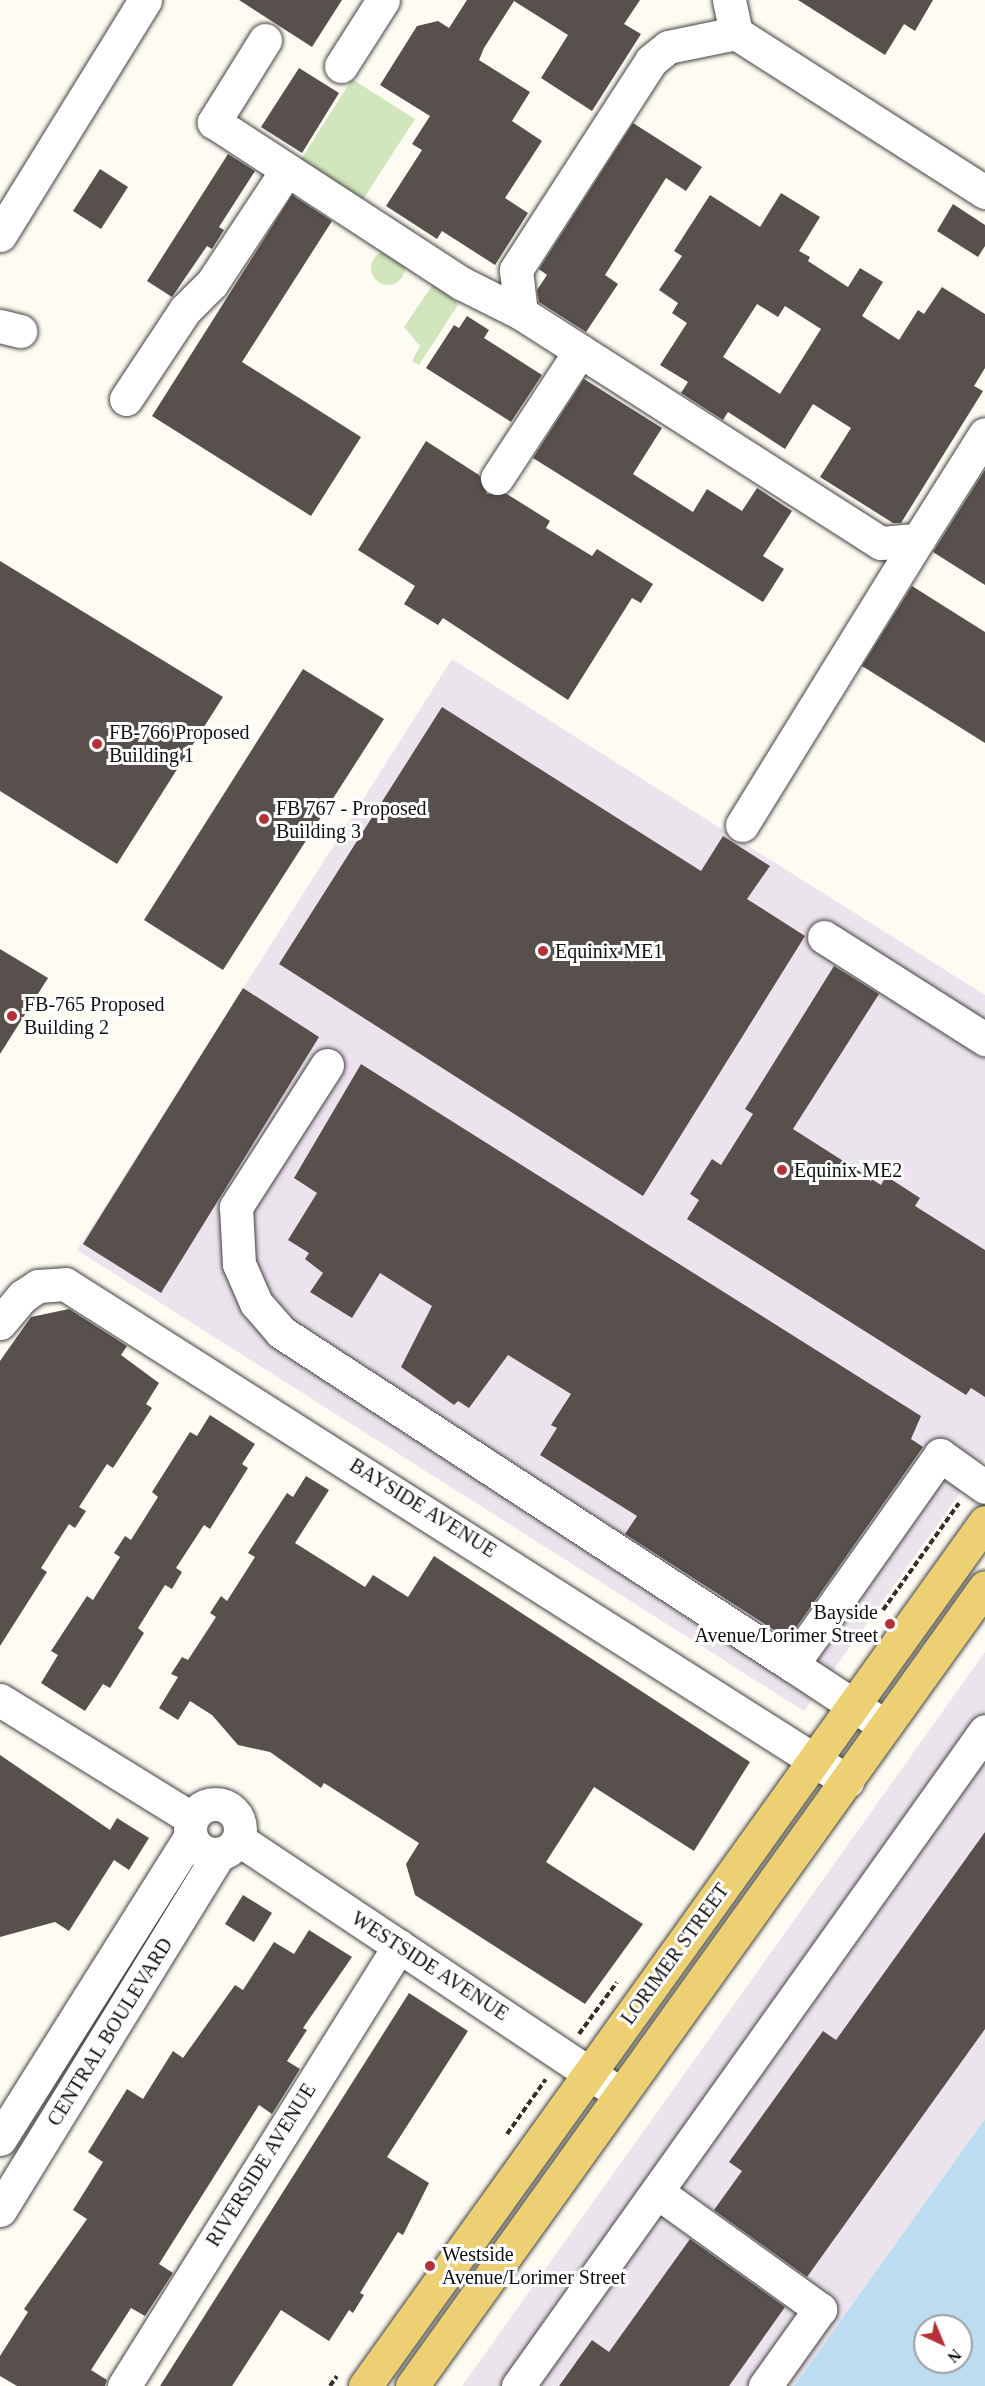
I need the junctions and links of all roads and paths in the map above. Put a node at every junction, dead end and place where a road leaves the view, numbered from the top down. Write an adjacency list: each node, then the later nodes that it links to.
1 (145, 0): 9 (lane)
2 (383, 0): 6 (lane)
3 (729, 0): 4 (lane)
4 (736, 33): 8 (lane); 10 (lane)
5 (266, 40): 7 (lane)
6 (341, 66)
7 (286, 171): 10 (lane); 12 (lane)
8 (985, 192)
9 (0, 235)
10 (522, 313): 11 (lane)
11 (580, 351): 14 (lane); 15 (lane)
12 (126, 399)
13 (985, 435): 15 (lane)
14 (497, 478)
15 (918, 540): 16 (lane)
16 (742, 825)
17 (824, 937): 18 (lane)
18 (985, 1039)
19 (327, 1065): 25 (lane)
20 (0, 1323): 30 (lane, BAYSIDE AVENUE)
21 (985, 1487): 25 (lane)
22 (985, 1521): 23 (main road, LORIMER STREET)
23 (949, 1571): 24 (lane); 27 (main road, LORIMER STREET)
24 (984, 1592): 28 (main road, LORIMER STREET)
25 (792, 1665): 27 (lane)
26 (0, 1700): 32 (lane)
27 (854, 1704): 28 (lane); 30 (main road, LORIMER STREET)
28 (885, 1726): 31 (main road, LORIMER STREET)
29 (985, 1731): 40 (lane)
30 (814, 1758): 31 (lane, BAYSIDE AVENUE); 37 (main road, LORIMER STREET)
31 (847, 1781): 38 (main road, LORIMER STREET)
32 (191, 1828): 33 (lane); 33 (lane); 35 (lane, CENTRAL BOULEVARD)
33 (229, 1847): 34 (lane, WESTSIDE AVENUE); 36 (lane, CENTRAL BOULEVARD)
34 (399, 1946): 37 (lane, WESTSIDE AVENUE); 42 (lane, RIVERSIDE AVENUE)
35 (70, 2029): 36 (lane); 39 (lane, CENTRAL BOULEVARD)
36 (99, 2049): 41 (lane, CENTRAL BOULEVARD)
37 (590, 2072): 38 (lane, WESTSIDE AVENUE); 43 (main road, LORIMER STREET)
38 (621, 2094): 44 (main road, LORIMER STREET)
39 (0, 2139)
40 (657, 2192): 45 (lane); 46 (lane)
41 (0, 2210)
42 (123, 2386)
43 (365, 2386)
44 (412, 2386)
45 (518, 2386)
46 (765, 2386)

